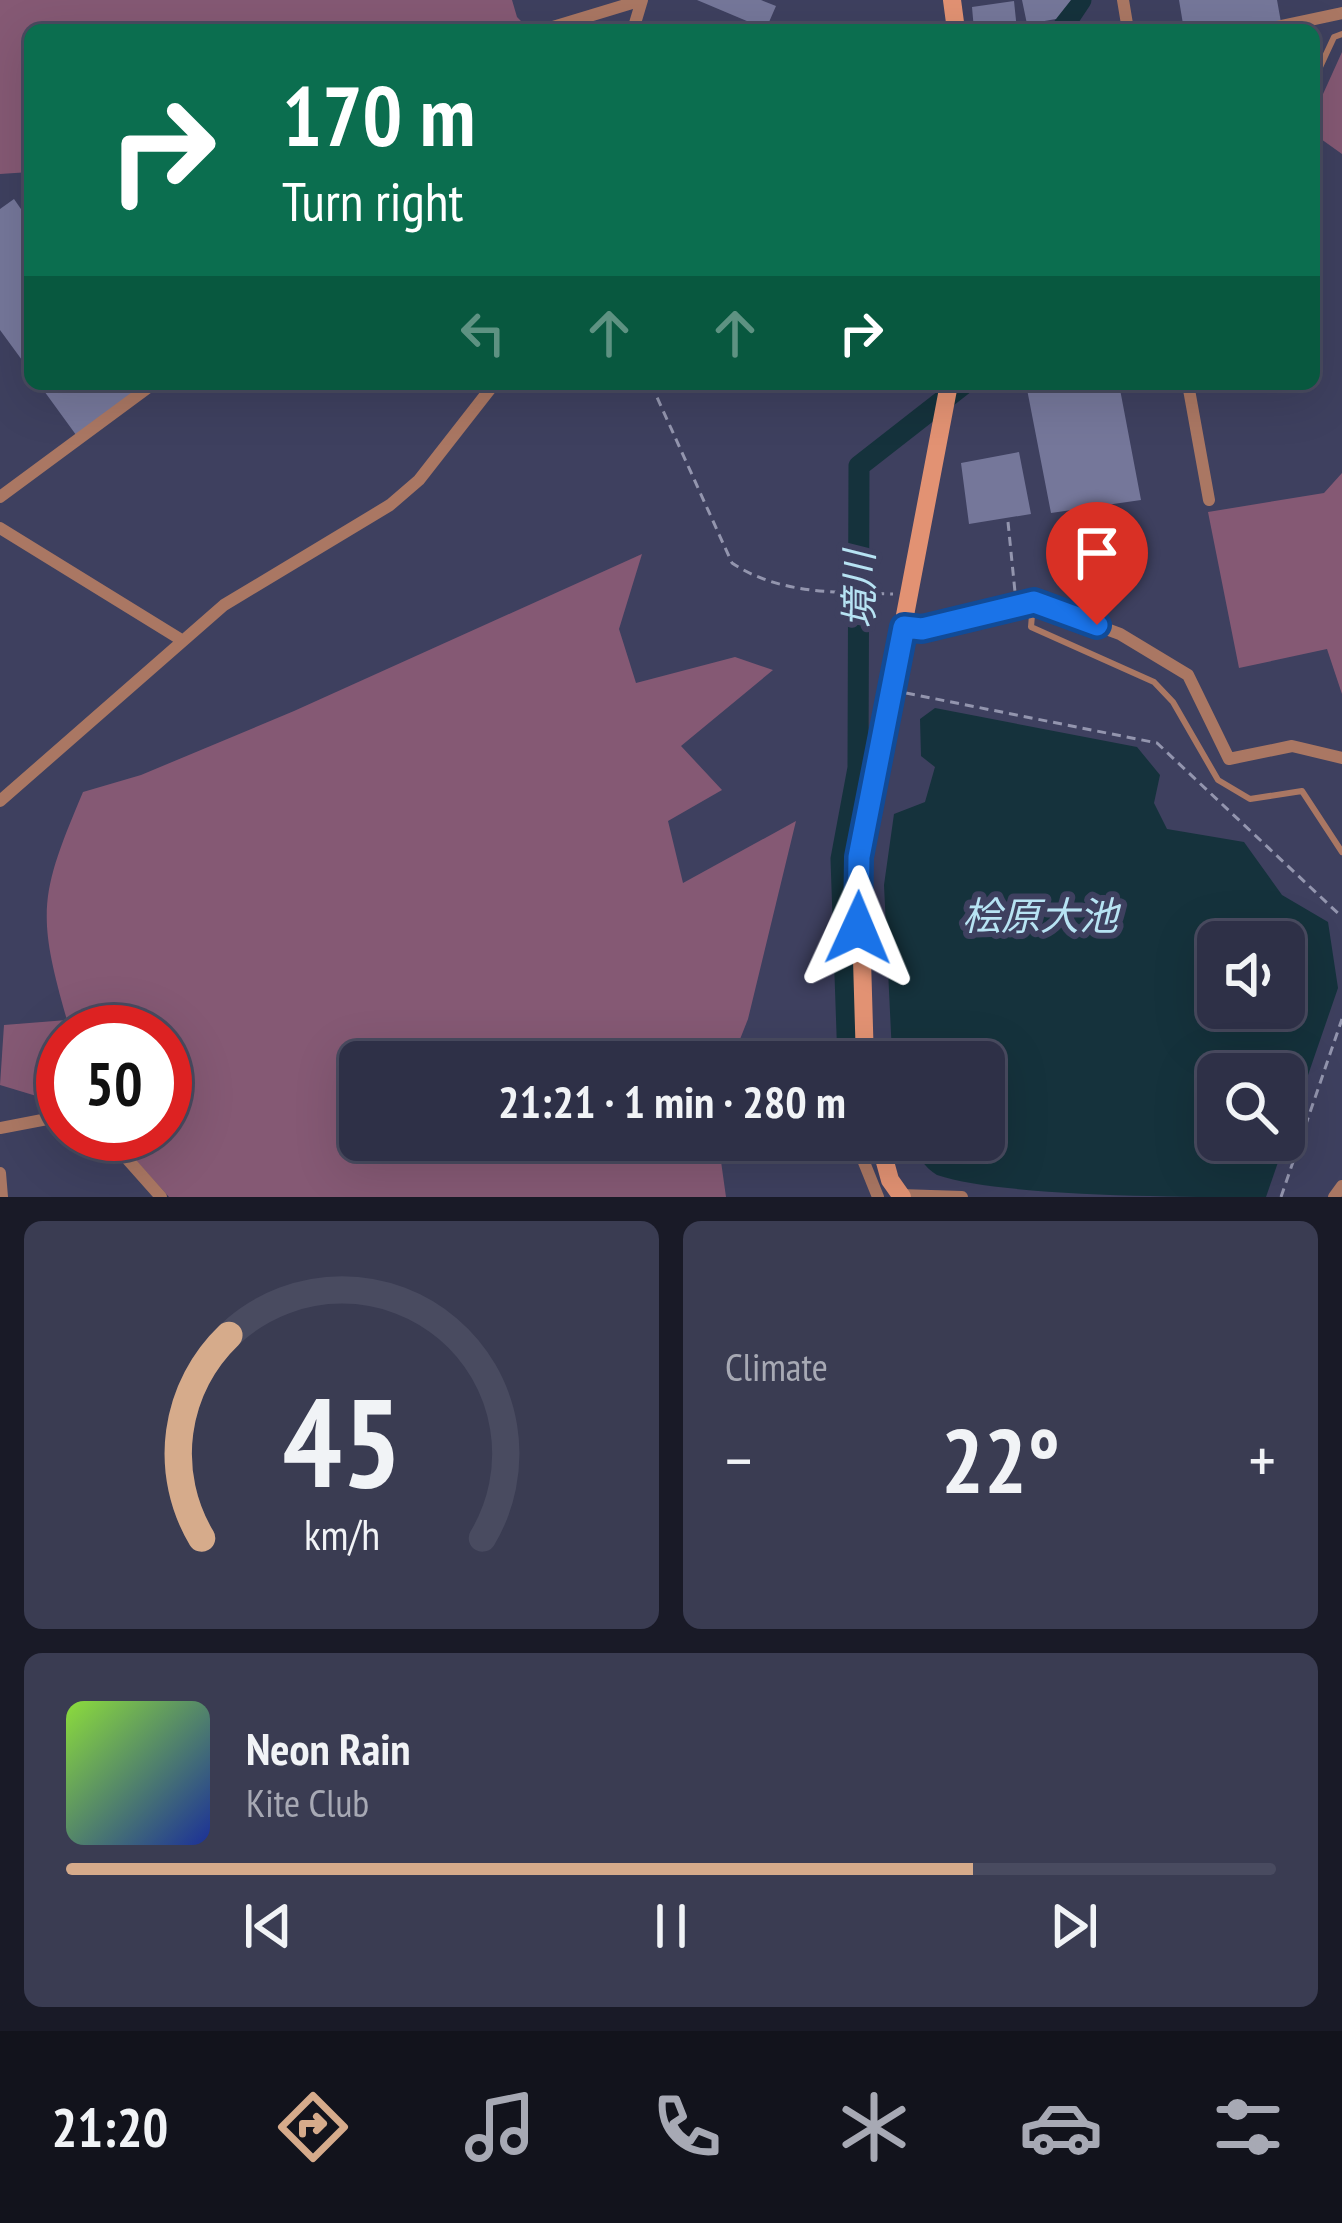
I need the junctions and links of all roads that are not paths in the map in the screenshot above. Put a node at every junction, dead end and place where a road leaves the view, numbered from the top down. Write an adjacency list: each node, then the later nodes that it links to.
1 (642, 0): 3 (street)
2 (1342, 13): 4 (street)
3 (563, 24)
4 (1294, 24)
5 (1342, 34): 6 (lane)
6 (1320, 67)
7 (145, 390): 11 (street)
8 (489, 390): 16 (street)
9 (948, 390): 15 (main road)
10 (1189, 390): 12 (street)
11 (0, 497)
12 (1209, 500)
13 (0, 528): 16 (street)
14 (1034, 602): 15 (street); 17 (street); 19 (lane)
15 (904, 627): 20 (main road)
16 (180, 639): 18 (street)
17 (1342, 758)
18 (0, 801)
19 (1342, 852)
20 (864, 1041)
21 (36, 1121): 22 (street)
22 (0, 1128)
23 (129, 1161): 30 (street)
24 (864, 1161): 31 (street)
25 (884, 1161): 28 (main road)
26 (0, 1173): 29 (street)
27 (1342, 1186): 33 (street)
28 (901, 1196): 32 (street)
29 (2, 1197)
30 (161, 1197)
31 (878, 1197)
32 (962, 1197)
33 (1334, 1197)

